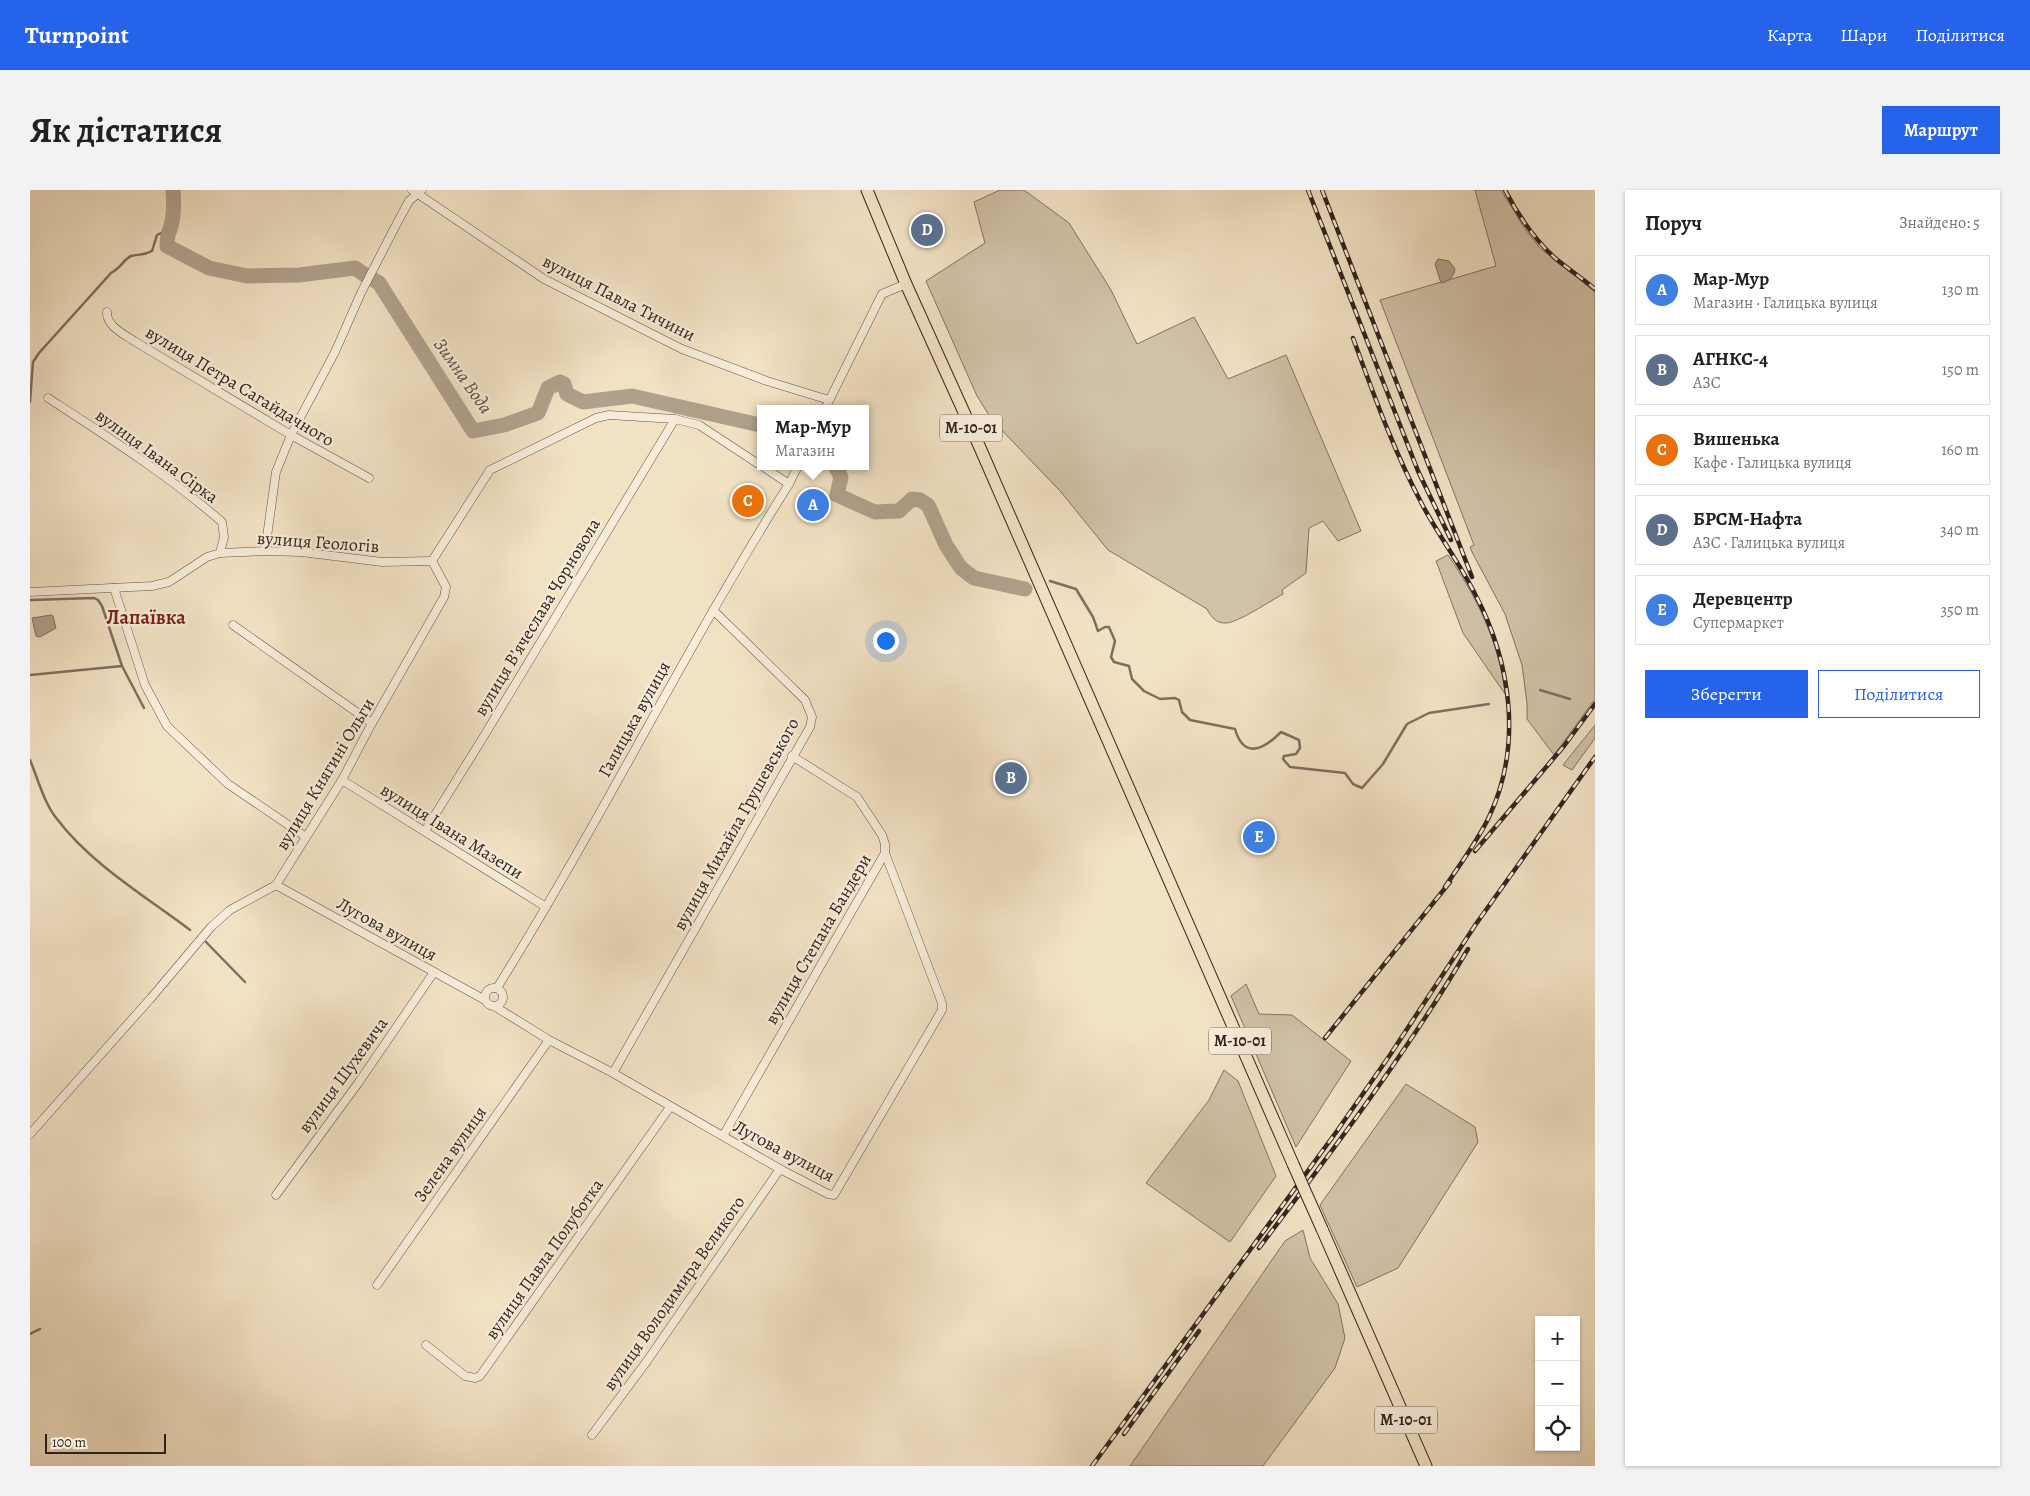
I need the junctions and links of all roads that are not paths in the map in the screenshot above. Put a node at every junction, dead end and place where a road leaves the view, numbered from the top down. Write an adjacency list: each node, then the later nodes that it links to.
1 (867, 190): 3 (highway, М-10-01)
2 (417, 192): 6 (street, вулиця Павла Тичини); 9 (street)
3 (906, 284): 6 (street); 44 (highway, М-10-01, bridge)
4 (106, 312): 9 (street, вулиця Петра Сагайдачного)
5 (48, 398): 16 (street, вулиця Івана Сірка)
6 (829, 400): 7 (street)
7 (827, 405)
8 (674, 418): 10 (street); 17 (street); 25 (street, вулиця Вʼячеслава Чорновола)
9 (291, 435): 13 (street, вулиця Петра Сагайдачного); 15 (street)
10 (757, 463)
11 (767, 470): 14 (street)
12 (796, 470): 14 (street, Галицька вулиця)
13 (368, 478)
14 (789, 484): 20 (street, Галицька вулиця)
15 (265, 551): 16 (street, вулиця Геологів); 17 (street, вулиця Геологів)
16 (220, 553): 18 (street, вулиця Геологів)
17 (432, 561): 22 (street, вулиця Княгині Ольги)
18 (114, 588): 19 (street, вулиця Геологів); 26 (street)
19 (30, 592)
20 (712, 610): 23 (street, вулиця Михайла Грушевського); 29 (street, Галицька вулиця)
21 (233, 625): 22 (street)
22 (372, 723): 24 (street, вулиця Княгині Ольги)
23 (792, 756): 27 (street, вулиця Степана Бандери); 35 (street, вулиця Михайла Грушевського)
24 (342, 780): 25 (street, вулиця Івана Мазепи); 26 (street, вулиця Княгині Ольги)
25 (424, 831): 29 (street, вулиця Івана Мазепи)
26 (306, 837): 28 (street, вулиця Княгині Ольги)
27 (885, 853): 38 (street, вулиця Степана Бандери); 39 (street, Лугова вулиця)
28 (276, 886): 30 (street, Лугова вулиця); 37 (street, вулиця Княгині Ольги)
29 (546, 907): 31 (street, Галицька вулиця)
30 (434, 972): 32 (street, Лугова вулиця); 40 (street, вулиця Шухевича)
31 (497, 988): 32 (street); 33 (street)
32 (485, 1000): 33 (street)
33 (494, 1006): 34 (street, Лугова вулиця)
34 (549, 1040): 35 (street, Лугова вулиця); 41 (street, Зелена вулиця)
35 (613, 1073): 36 (street, Лугова вулиця)
36 (670, 1107): 38 (street, Лугова вулиця); 42 (street, вулиця Павла Полуботка)
37 (30, 1134)
38 (723, 1136): 39 (street, Лугова вулиця)
39 (780, 1169): 43 (street, вулиця Володимира Великого)
40 (276, 1195)
41 (377, 1285)
42 (426, 1345)
43 (592, 1435)
44 (1426, 1466)

